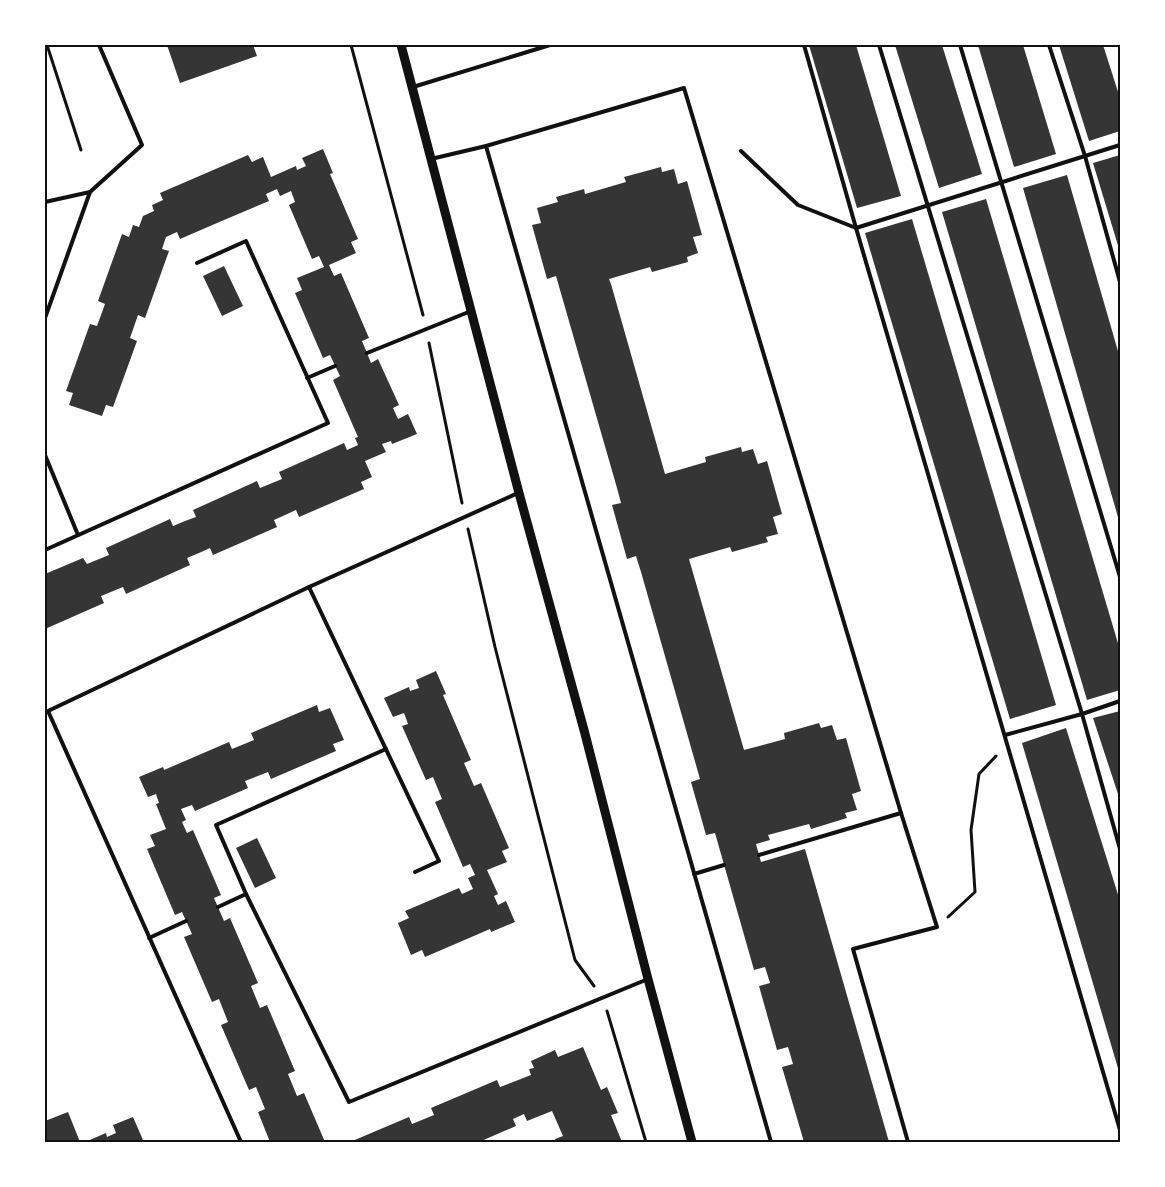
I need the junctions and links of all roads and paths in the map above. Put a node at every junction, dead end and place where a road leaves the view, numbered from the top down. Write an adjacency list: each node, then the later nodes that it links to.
1 (47, 45): 13 (path)
2 (99, 45): 18 (lane)
3 (351, 45): 26 (path)
4 (401, 45): 10 (street)
5 (550, 45): 10 (lane)
6 (804, 45): 21 (lane)
7 (879, 45): 20 (lane)
8 (960, 45): 17 (lane)
9 (1049, 45): 15 (lane)
10 (412, 87): 16 (street)
11 (1120, 144): 15 (lane)
12 (486, 146): 16 (lane); 42 (lane); 47 (lane)
13 (81, 150)
14 (741, 151): 21 (lane)
15 (1085, 156): 17 (lane); 23 (lane)
16 (431, 159): 24 (street)
17 (1000, 182): 20 (lane); 35 (lane)
18 (90, 192): 19 (lane); 25 (lane)
19 (45, 202)
20 (926, 206): 21 (lane); 38 (lane)
21 (856, 228): 39 (lane)
22 (197, 264): 29 (lane)
23 (1120, 282)
24 (471, 311): 26 (lane); 31 (street)
25 (45, 318)
26 (426, 329): 27 (lane); 32 (path)
27 (367, 353)
28 (335, 366): 29 (lane)
29 (307, 378): 33 (lane)
30 (45, 455): 33 (lane)
31 (519, 493): 32 (lane); 53 (street)
32 (465, 517): 36 (lane); 54 (path)
33 (78, 535): 34 (lane)
34 (45, 550)
35 (1120, 576)
36 (309, 588): 41 (lane); 52 (lane)
37 (1120, 701): 38 (lane)
38 (1082, 714): 39 (lane); 43 (lane)
39 (1005, 734): 40 (lane)
40 (1007, 744): 51 (path); 55 (lane)
41 (386, 748): 46 (lane); 48 (lane)
42 (901, 813): 44 (lane); 51 (lane)
43 (1120, 849)
44 (759, 855)
45 (724, 865): 47 (lane)
46 (415, 872)
47 (694, 874): 59 (lane)
48 (246, 894): 49 (lane); 54 (lane)
49 (218, 907)
50 (186, 921): 52 (lane)
51 (937, 927): 60 (lane)
52 (150, 938): 56 (lane)
53 (648, 979): 54 (lane); 58 (street)
54 (603, 997): 57 (path)
55 (1120, 1130)
56 (241, 1142)
57 (646, 1142)
58 (692, 1142)
59 (771, 1142)
60 (908, 1142)

